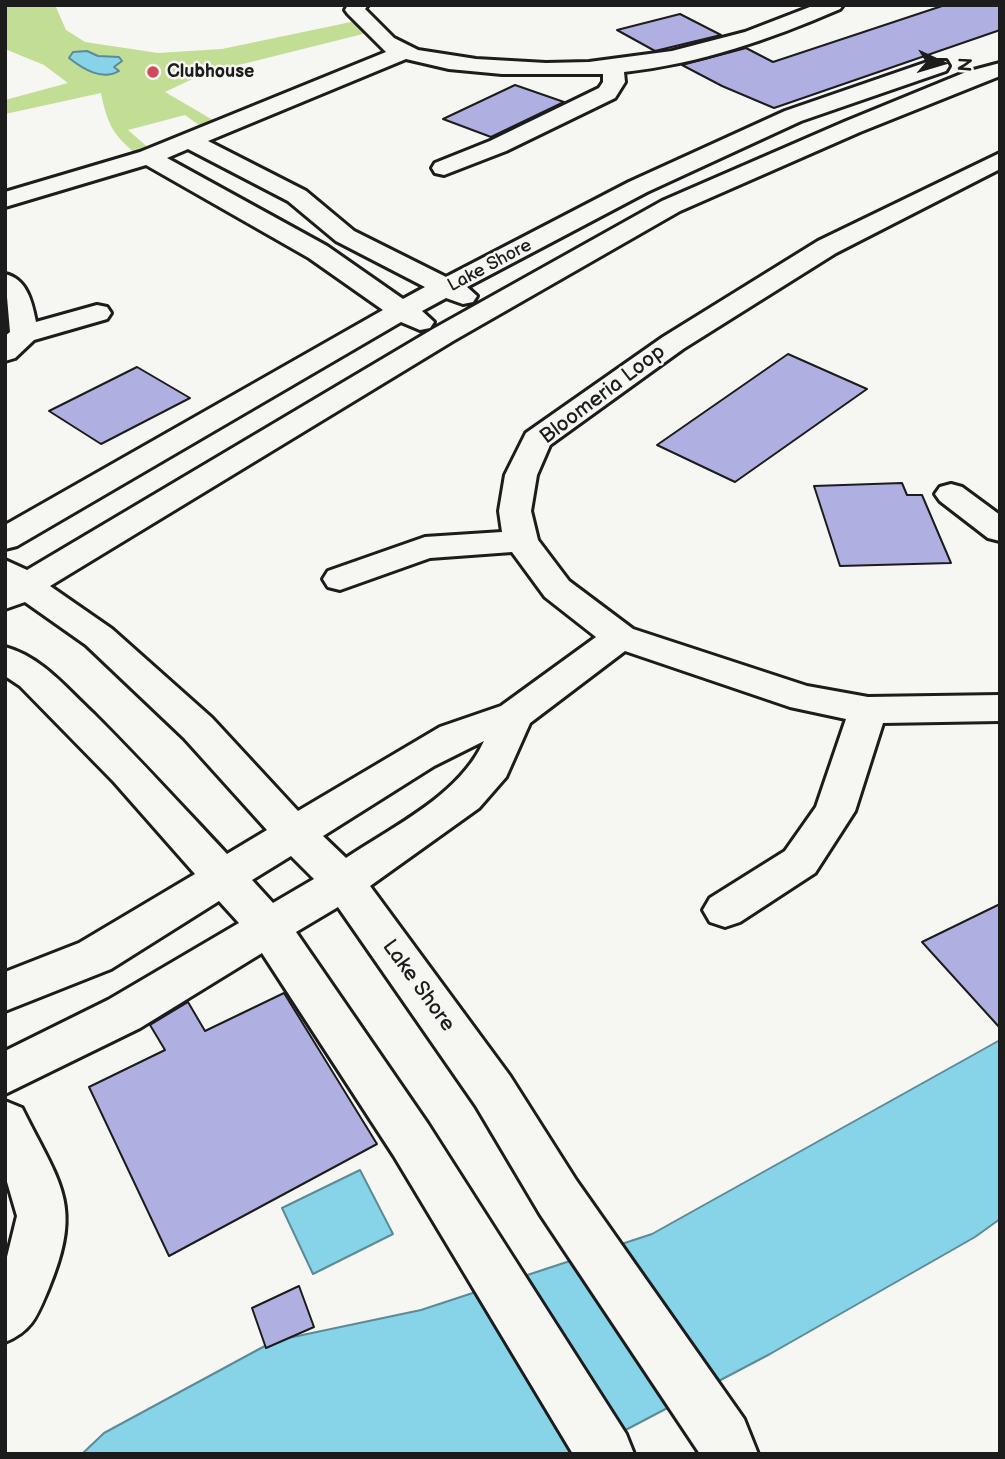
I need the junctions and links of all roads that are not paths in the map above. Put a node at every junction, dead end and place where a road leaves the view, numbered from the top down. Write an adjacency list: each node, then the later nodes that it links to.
1 (358, 5): 4 (street)
2 (833, 5): 5 (street)
3 (1000, 46): 15 (street, Lake Shore)
4 (406, 52): 5 (street); 7 (street)
5 (613, 67): 10 (street)
6 (1000, 69): 16 (street, Lake Shore)
7 (190, 141): 8 (street); 12 (street)
8 (148, 157): 11 (street); 13 (street)
9 (1000, 160): 24 (street, Bloomeria Loop)
10 (444, 168)
11 (5, 200)
12 (345, 236): 13 (street); 15 (street)
13 (311, 249): 17 (street)
14 (5, 282): 20 (street)
15 (447, 289): 16 (street); 17 (street, Lake Shore)
16 (494, 309): 19 (street, Lake Shore)
17 (401, 311): 19 (street); 23 (street, Lake Shore)
18 (97, 313): 20 (street)
19 (443, 335): 26 (street, Lake Shore)
20 (15, 343)
21 (951, 494): 22 (street)
22 (1000, 531)
23 (5, 539)
24 (521, 541): 25 (street); 27 (street, Bloomeria Loop)
25 (340, 579)
26 (12, 585): 32 (street, Lake Shore)
27 (620, 637): 30 (street, Bloomeria Loop); 31 (street)
28 (5, 659): 33 (street)
29 (1000, 708): 30 (street, Bloomeria Loop)
30 (868, 710): 35 (street)
31 (514, 715): 32 (street); 34 (street)
32 (294, 833): 33 (street); 34 (street, Lake Shore)
33 (224, 877): 36 (street); 37 (street)
34 (344, 882): 36 (street); 41 (street, Lake Shore)
35 (724, 910)
36 (268, 927): 38 (street); 42 (street)
37 (5, 992)
38 (5, 1074)
39 (5, 1123): 40 (street)
40 (5, 1317)
41 (727, 1446)
42 (606, 1454)

